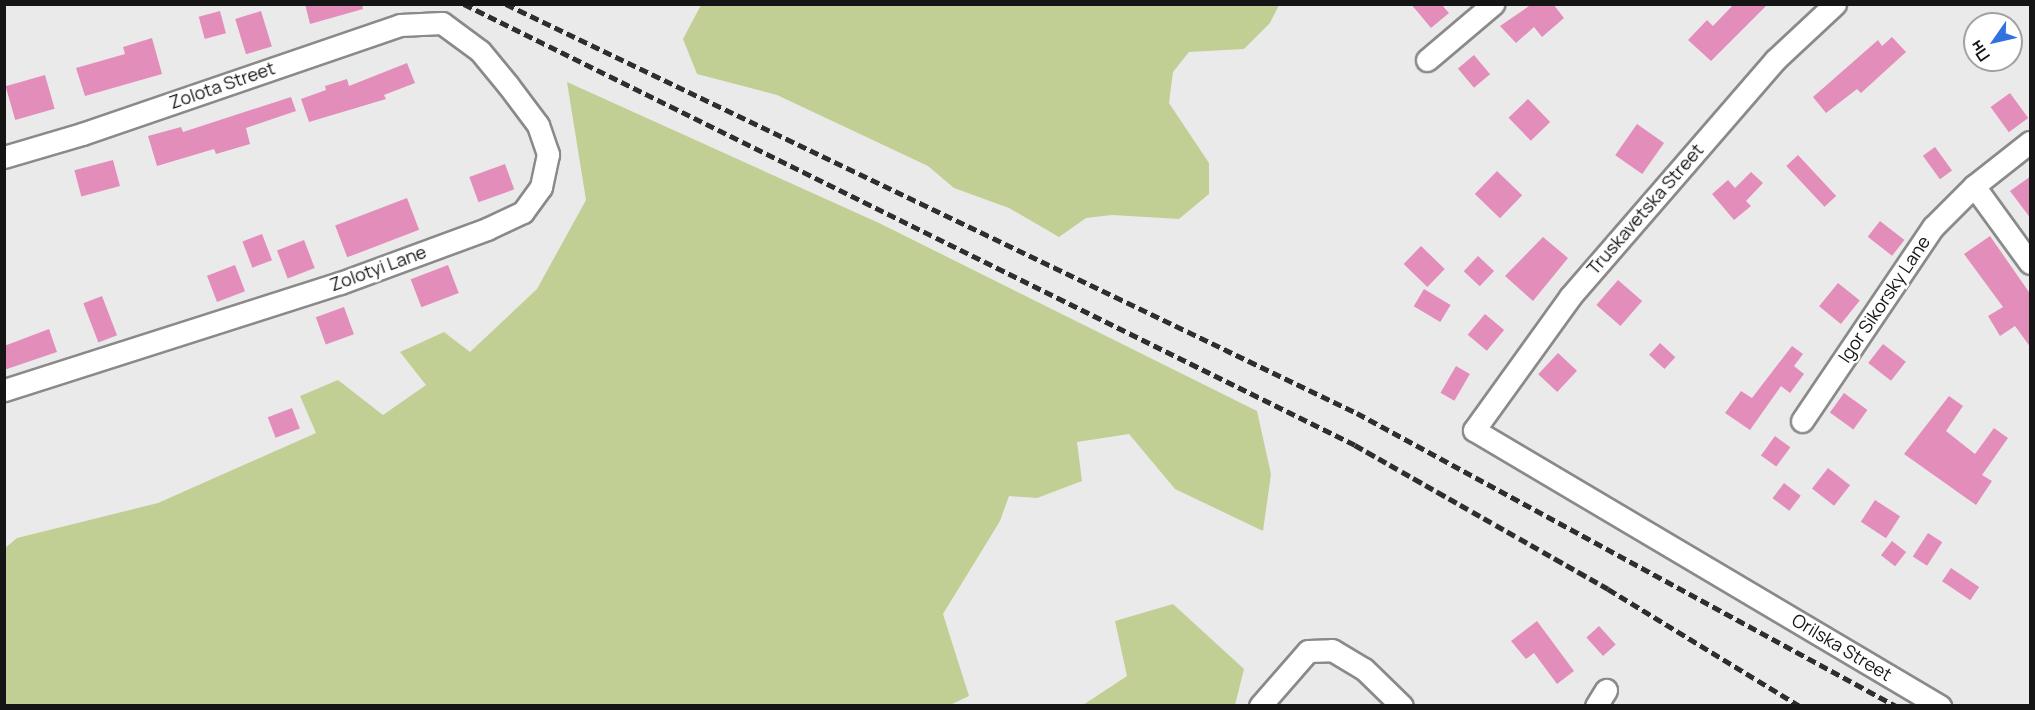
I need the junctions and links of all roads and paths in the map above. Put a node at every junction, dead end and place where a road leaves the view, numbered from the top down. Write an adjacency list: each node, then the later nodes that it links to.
1 (1493, 4): 4 (street)
2 (1835, 4): 11 (street, Truskavetska Street)
3 (442, 22): 6 (street, Zolota Street); 9 (street, Zolotyi Lane)
4 (1427, 60)
5 (2031, 142): 7 (street, Igor Sikorsky Lane)
6 (4, 157)
7 (1974, 186): 8 (street); 10 (street, Igor Sikorsky Lane)
8 (2031, 263)
9 (4, 390)
10 (1802, 421)
11 (1474, 430): 14 (street, Orilska Street)
12 (1260, 705): 13 (street)
13 (1402, 705)
14 (1940, 705)

